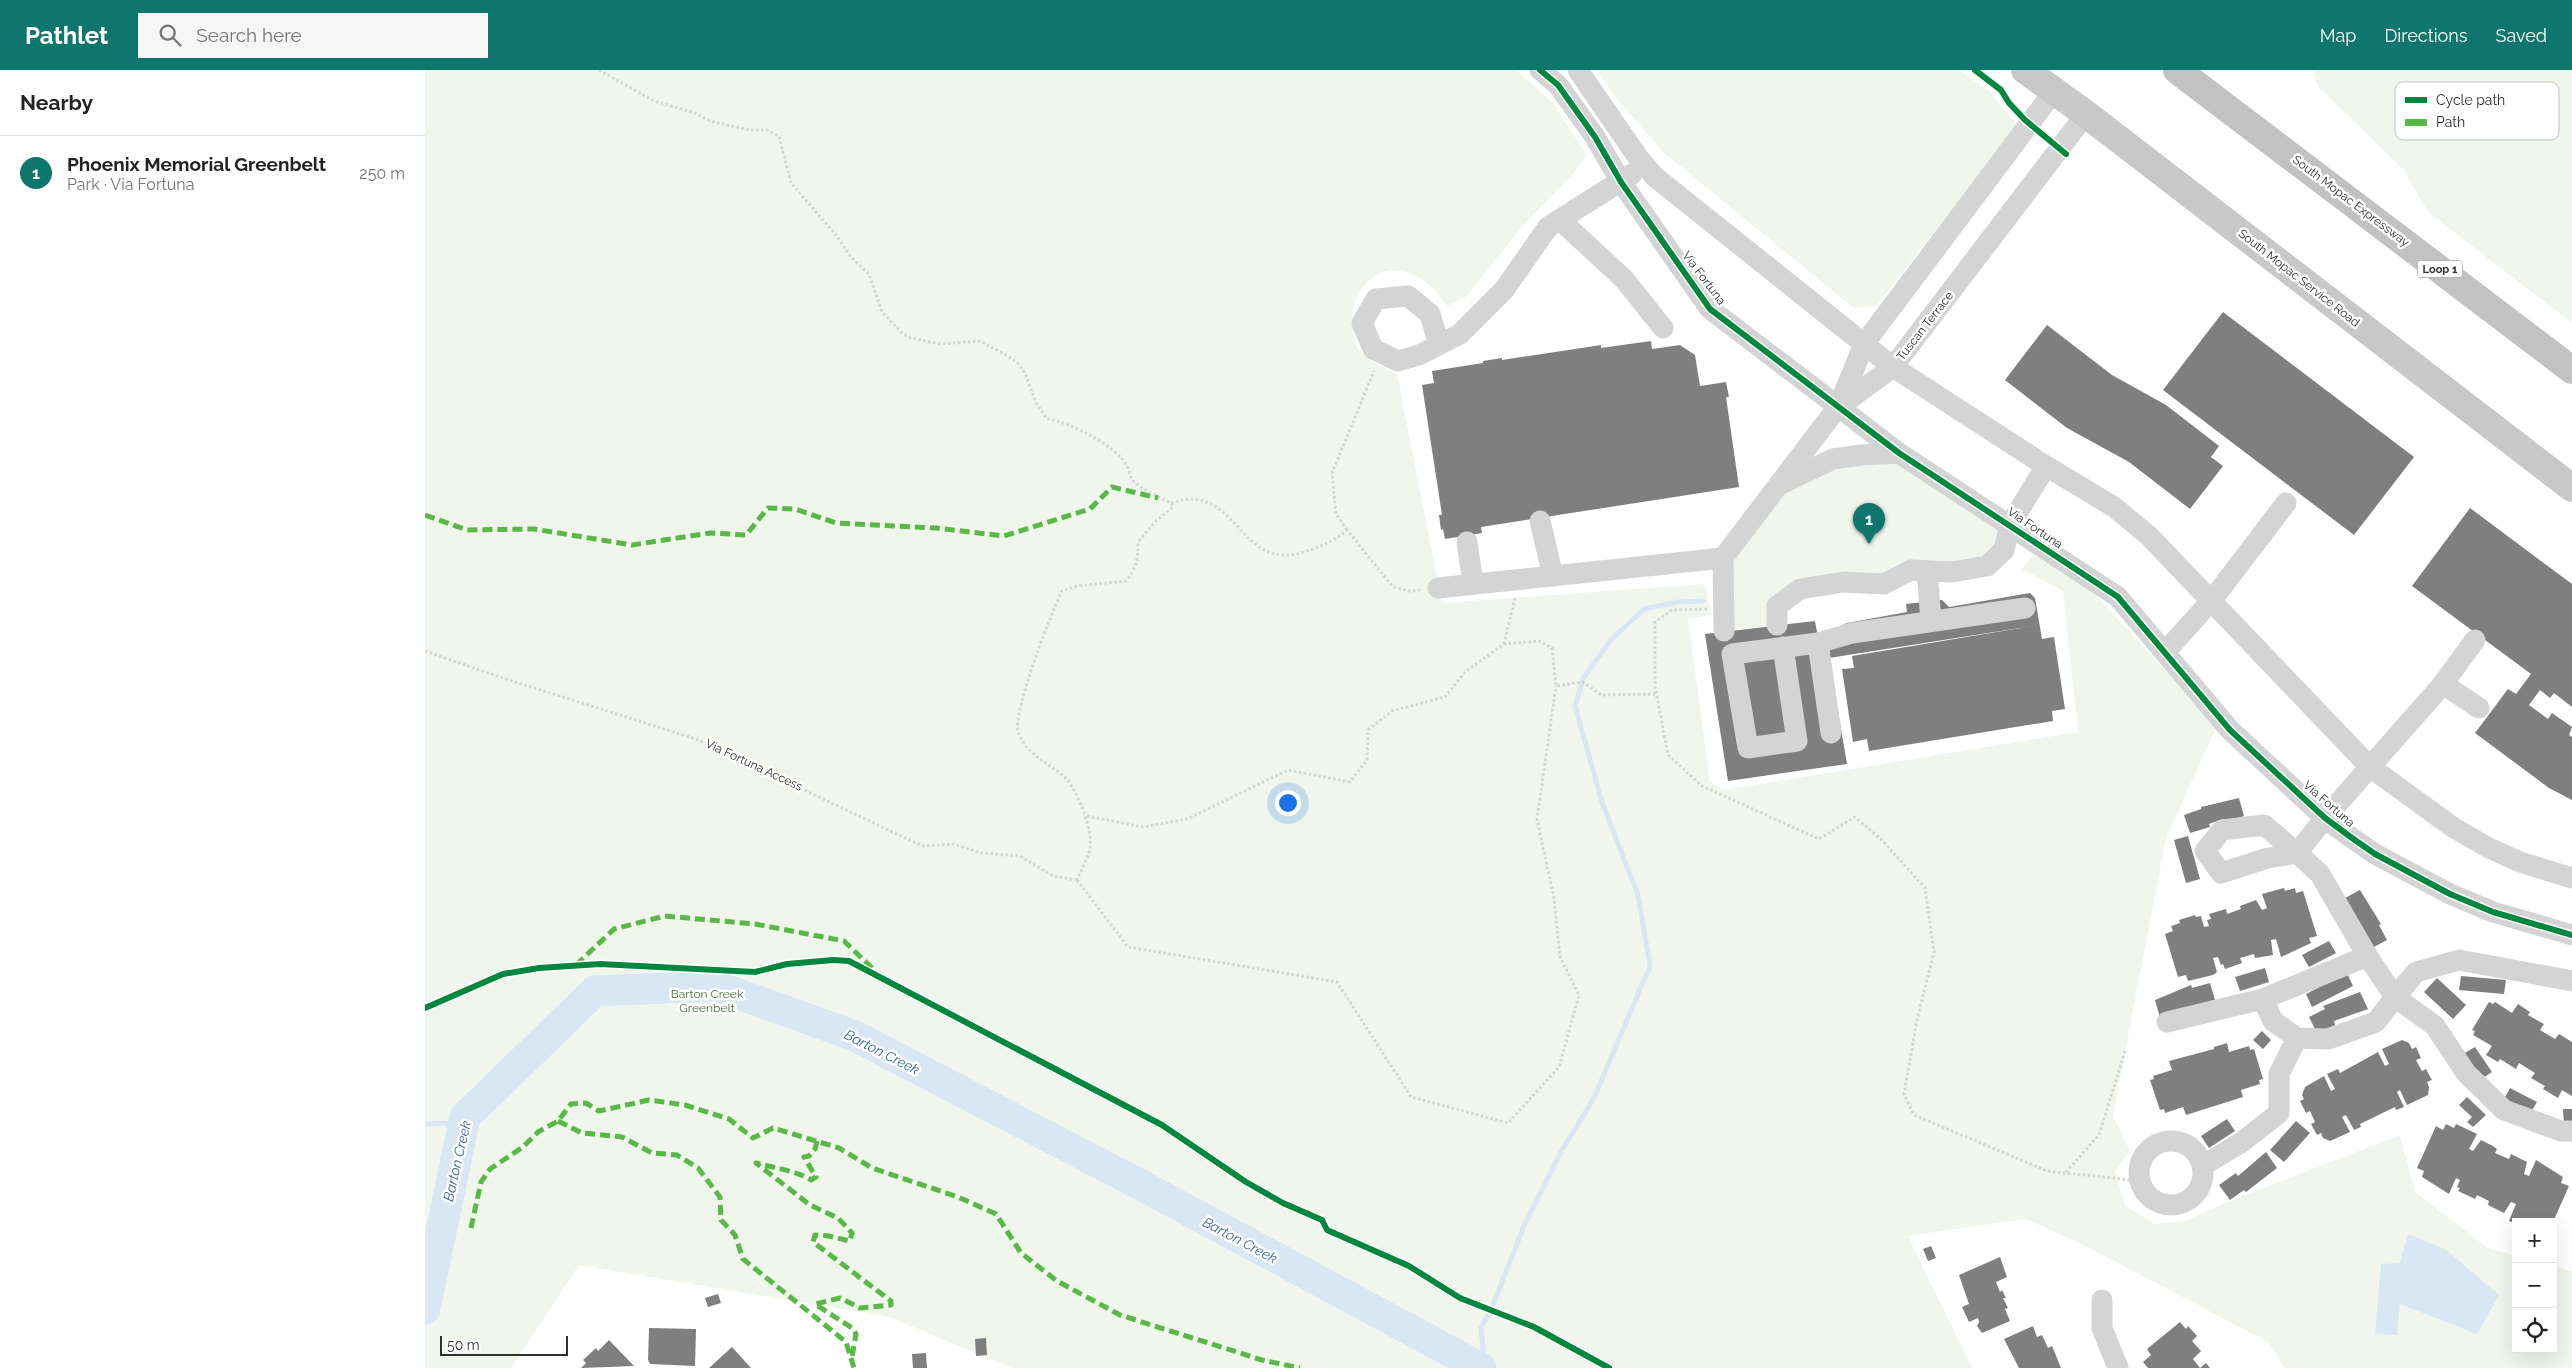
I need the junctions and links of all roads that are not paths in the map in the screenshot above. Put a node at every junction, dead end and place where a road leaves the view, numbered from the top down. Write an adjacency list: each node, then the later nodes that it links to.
1 (1540, 70): 8 (street, Via Fortuna)
2 (1578, 70): 7 (street)
3 (2025, 70): 5 (main road, South Mopac Service Road)
4 (2177, 70): 14 (highway, South Mopac Expressway / Loop 1)
5 (2054, 91): 6 (main road, South Mopac Service Road); 11 (street)
6 (2086, 114): 13 (street, Tuscan Terrace); 19 (main road, South Mopac Service Road)
7 (1644, 164): 8 (street); 11 (street)
8 (1621, 182): 9 (street); 15 (street, Via Fortuna)
9 (1560, 220): 10 (street); 12 (street)
10 (1663, 328)
11 (1864, 344): 13 (street); 15 (street)
12 (1439, 345): 12 (street)
13 (1893, 367): 15 (street, Tuscan Terrace); 17 (street)
14 (2572, 370)
15 (1837, 408): 16 (street, Via Fortuna); 18 (street)
16 (1899, 454): 18 (street); 22 (street, Via Fortuna)
17 (2046, 466): 22 (street); 29 (street)
18 (1778, 486): 24 (street)
19 (2572, 488)
20 (2286, 503): 29 (street)
21 (1540, 521): 26 (street)
22 (2010, 525): 25 (street); 37 (street, Via Fortuna)
23 (1467, 542): 27 (street)
24 (1723, 558): 26 (street); 33 (street)
25 (1927, 570): 31 (street); 32 (street)
26 (1553, 576): 27 (street)
27 (1473, 584): 28 (street)
28 (1438, 588)
29 (2212, 600): 37 (street); 41 (street)
30 (2025, 608): 31 (street)
31 (1931, 622): 35 (street)
32 (1777, 625)
33 (1724, 631)
34 (2475, 640): 38 (street)
35 (1818, 644): 36 (street); 40 (street)
36 (1783, 647): 36 (street)
37 (2165, 652): 42 (street, Via Fortuna)
38 (2443, 684): 39 (street); 41 (street)
39 (2479, 708)
40 (1831, 733)
41 (2370, 767): 42 (street); 43 (street)
42 (2325, 818): 44 (street, Via Fortuna); 45 (street)
43 (2572, 878)
44 (2572, 935)
45 (2368, 957): 47 (street); 48 (street)
46 (2572, 981): 47 (street)
47 (2395, 997): 50 (street); 51 (street)
48 (2263, 999): 49 (street); 50 (street)
49 (2167, 1022)
50 (2297, 1038): 52 (street)
51 (2572, 1131)
52 (2202, 1166): 52 (street)
53 (2102, 1300): 54 (street)
54 (2119, 1368)

